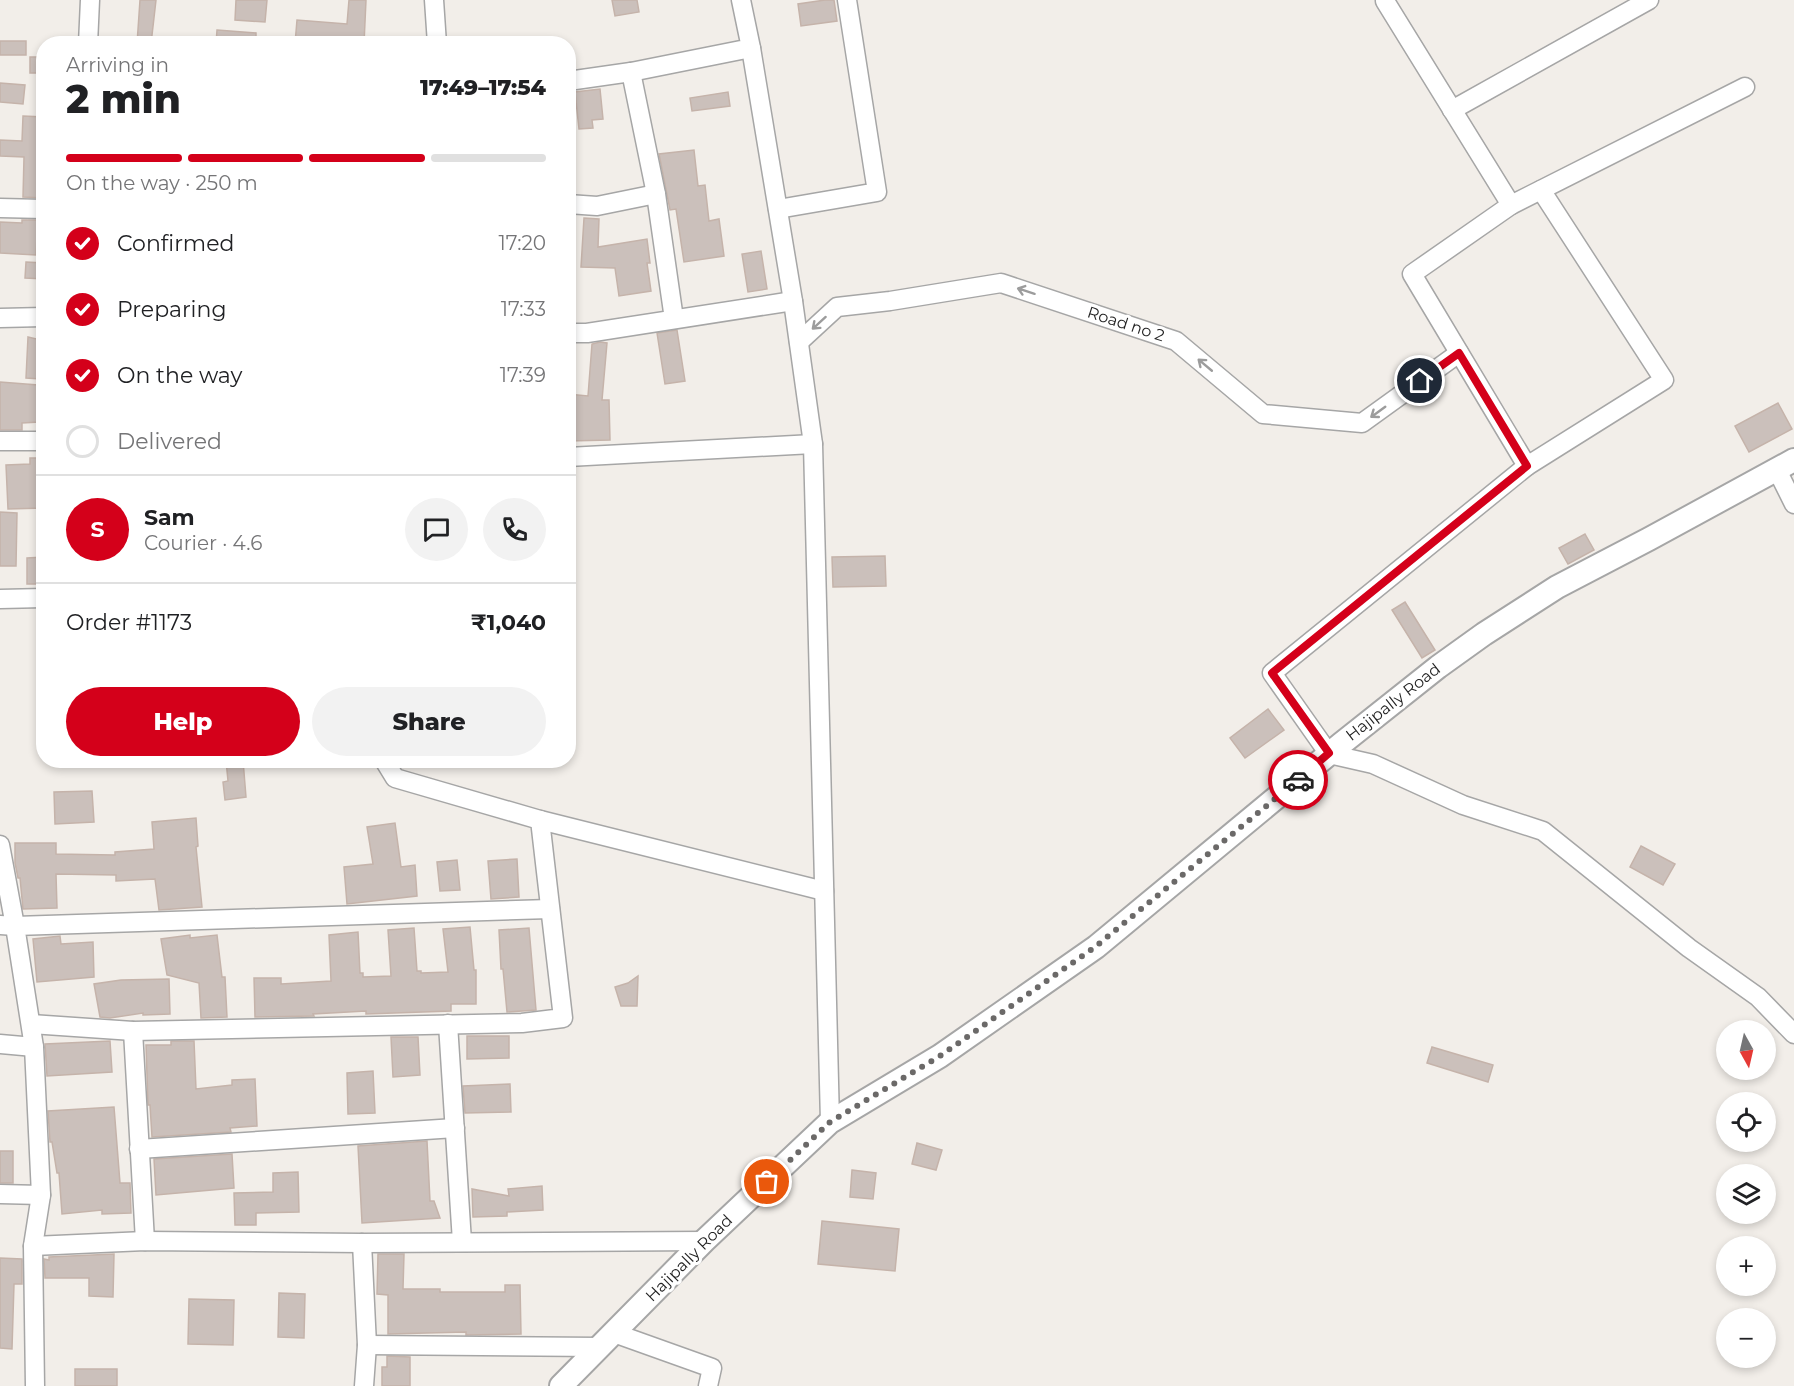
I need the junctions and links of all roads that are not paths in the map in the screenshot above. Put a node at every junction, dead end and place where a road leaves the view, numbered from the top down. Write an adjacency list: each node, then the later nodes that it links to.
1 (90, 0): 7 (street)
2 (434, 0): 8 (street)
3 (741, 0): 9 (street)
4 (847, 0): 20 (street)
5 (1384, 0): 13 (street)
6 (1649, 0): 13 (street)
7 (88, 36)
8 (436, 36)
9 (751, 48): 10 (street); 20 (street)
10 (632, 72): 11 (street); 15 (street)
11 (576, 80)
12 (1745, 87): 14 (street)
13 (1452, 110): 17 (street)
14 (1541, 190): 17 (street); 33 (street)
15 (656, 194): 16 (street); 24 (street)
16 (576, 205)
17 (1511, 205): 27 (street)
18 (0, 208): 19 (street)
19 (36, 209)
20 (778, 209): 21 (street)
21 (793, 301): 24 (street); 26 (street)
22 (36, 317): 23 (street)
23 (0, 318)
24 (674, 319): 25 (street)
25 (576, 333)
26 (799, 342): 27 (street, Road no 2, one-way to 26); 30 (street)
27 (1459, 353): 33 (street)
28 (0, 441): 29 (street)
29 (36, 441)
30 (813, 444): 31 (street); 41 (street)
31 (576, 457)
32 (1785, 465): 34 (street); 37 (street, Hajipally Road)
33 (1527, 466): 37 (street)
34 (1794, 504)
35 (36, 598): 36 (street)
36 (0, 599)
37 (1329, 753): 47 (street); 50 (street, Hajipally Road)
38 (389, 768): 39 (street)
39 (540, 820): 41 (street); 42 (street)
40 (0, 845): 43 (street)
41 (824, 891): 50 (street)
42 (550, 909): 43 (street); 45 (street)
43 (7, 926): 44 (street)
44 (31, 1024): 46 (street); 49 (street)
45 (448, 1024): 46 (street); 51 (street)
46 (133, 1031): 52 (street)
47 (1794, 1034)
48 (0, 1044): 49 (street)
49 (34, 1047): 54 (street)
50 (830, 1122): 57 (street, Hajipally Road)
51 (455, 1128): 52 (street); 56 (street)
52 (139, 1149): 55 (street)
53 (0, 1194): 54 (street)
54 (41, 1195): 59 (street)
55 (145, 1241): 58 (street); 59 (street)
56 (462, 1242): 57 (street); 58 (street)
57 (704, 1242): 60 (street, Hajipally Road)
58 (362, 1243): 61 (street)
59 (33, 1246): 62 (street)
60 (606, 1340): 61 (street); 64 (street, Hajipally Road); 65 (street)
61 (367, 1345): 63 (street)
62 (35, 1386)
63 (363, 1386)
64 (561, 1386)
65 (708, 1386)

